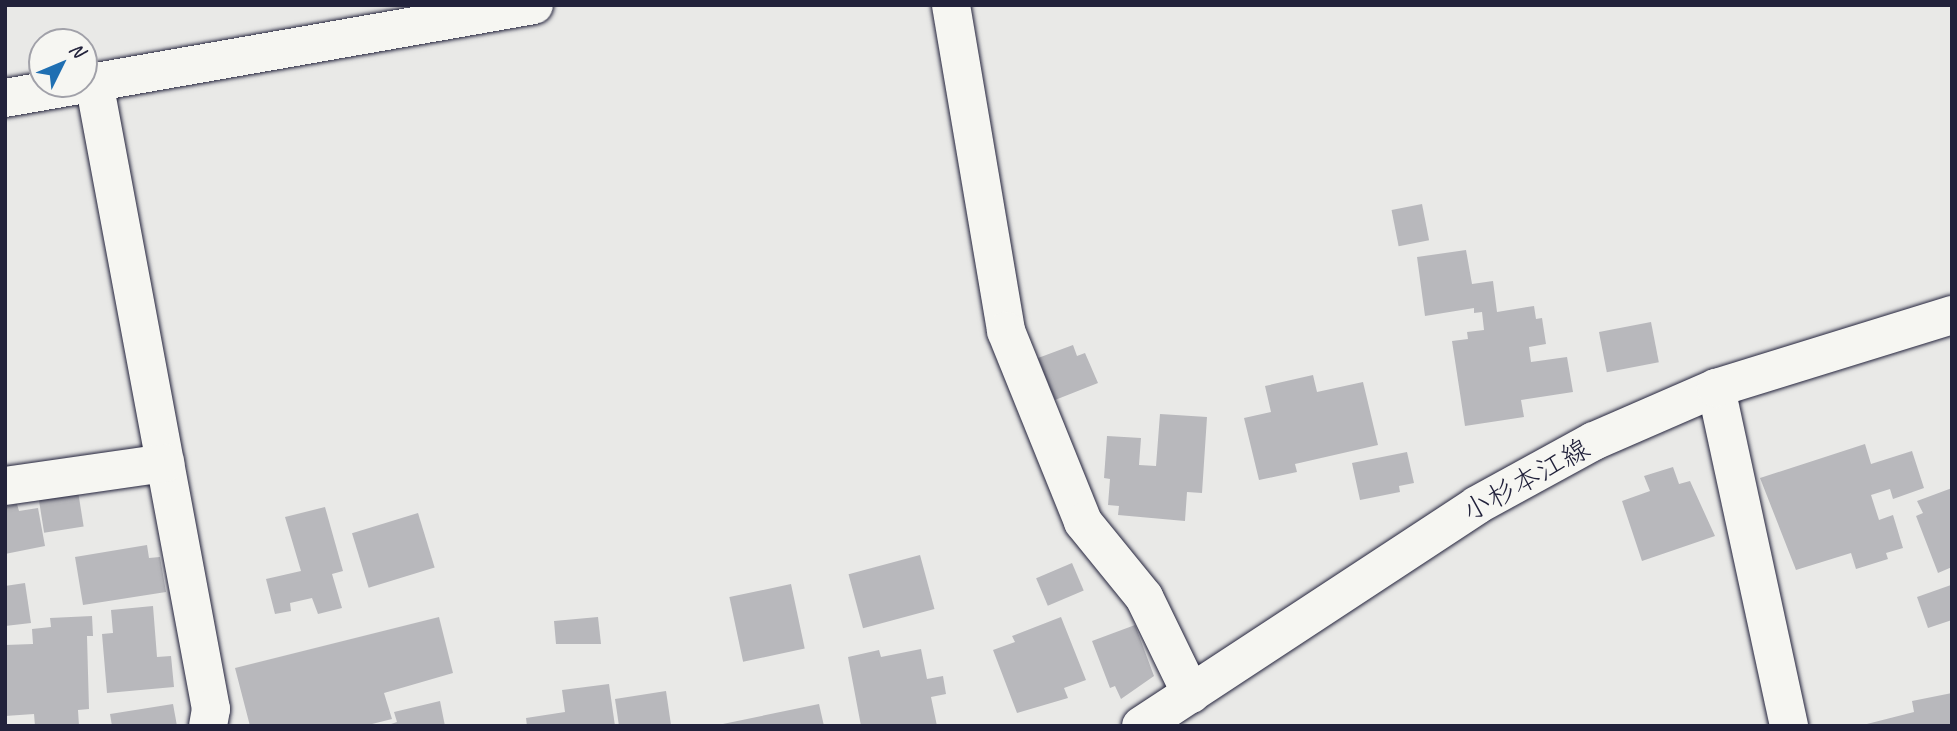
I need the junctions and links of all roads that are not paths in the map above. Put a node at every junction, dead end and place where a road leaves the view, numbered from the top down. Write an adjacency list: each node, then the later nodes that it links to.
1 (534, 5): 3 (street)
2 (951, 5): 11 (street)
3 (98, 81)
4 (28, 94): 5 (street)
5 (5, 98)
6 (97, 98): 9 (street)
7 (1952, 315): 8 (street, 小杉本江線)
8 (1716, 388): 11 (street, 小杉本江線); 14 (street)
9 (165, 463): 10 (street); 12 (street)
10 (5, 486)
11 (1191, 694): 13 (street, 小杉本江線)
12 (208, 726)
13 (1141, 726)
14 (1789, 726)

